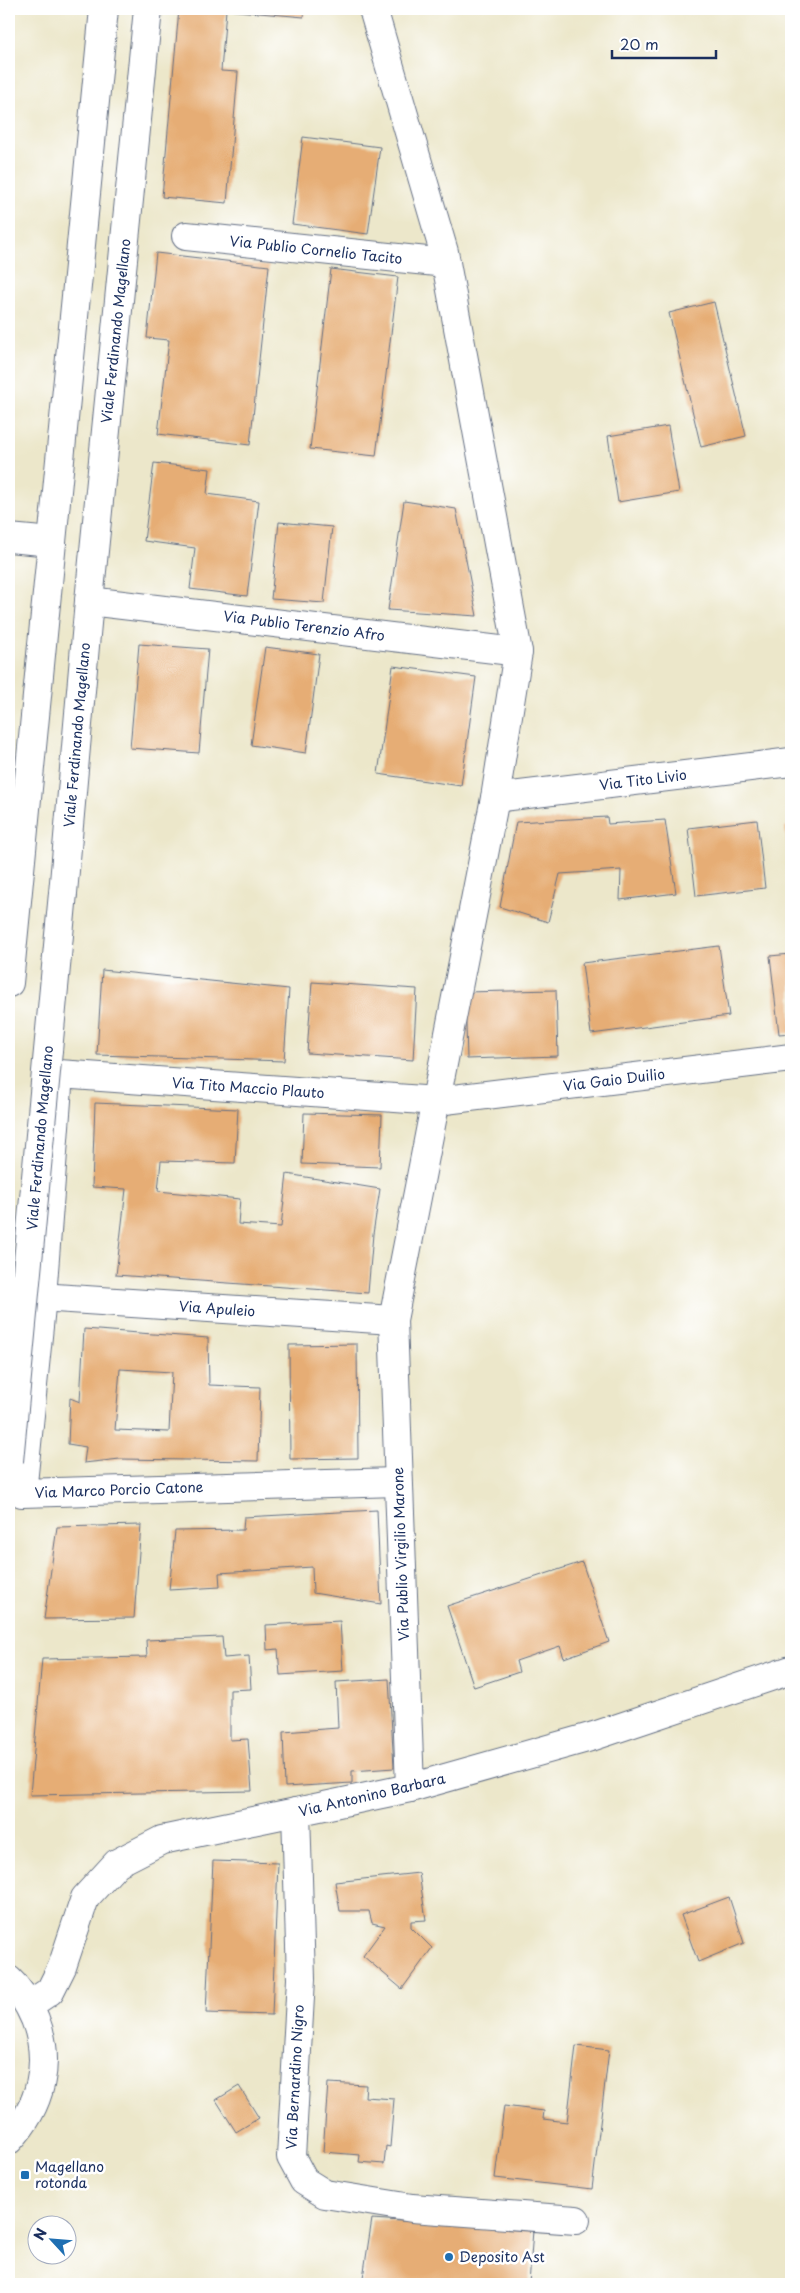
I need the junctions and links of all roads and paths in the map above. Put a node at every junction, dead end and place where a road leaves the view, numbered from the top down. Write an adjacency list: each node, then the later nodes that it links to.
1 (104, 9): 7 (street)
2 (148, 9): 8 (street, Viale Ferdinando Magellano)
3 (373, 9): 5 (street, Via Publio Virgilio Marone)
4 (186, 236): 5 (street, Via Publio Cornelio Tacito)
5 (446, 263): 9 (street, Via Publio Virgilio Marone)
6 (9, 538): 7 (street)
7 (52, 542): 12 (street)
8 (89, 601): 9 (street, Via Publio Terenzio Afro); 19 (street, Viale Ferdinando Magellano, bridge)
9 (518, 652): 11 (street, Via Publio Virgilio Marone)
10 (791, 762): 11 (street, Via Tito Livio)
11 (495, 798): 15 (street, Via Publio Virgilio Marone)
12 (9, 983)
13 (791, 1058): 15 (street, Via Gaio Duilio)
14 (59, 1074): 15 (street, Via Tito Maccio Plauto); 17 (street, Via Marco Porcio Catone)
15 (437, 1101): 18 (street, Via Publio Virgilio Marone)
16 (9, 1295): 17 (street, Via Apuleio)
17 (42, 1297): 18 (street, Via Apuleio); 20 (street, Via Marco Porcio Catone)
18 (393, 1320): 20 (street, Via Publio Virgilio Marone)
19 (9, 1461)
20 (398, 1482): 22 (street, Via Publio Virgilio Marone)
21 (791, 1670): 22 (street, Via Antonino Barbara)
22 (410, 1788): 23 (street, Via Antonino Barbara)
23 (296, 1812): 25 (street, Via Antonino Barbara); 27 (street, Via Bernardino Nigro)
24 (9, 1980): 25 (street)
25 (29, 2006): 26 (street)
26 (9, 2140)
27 (576, 2220)

